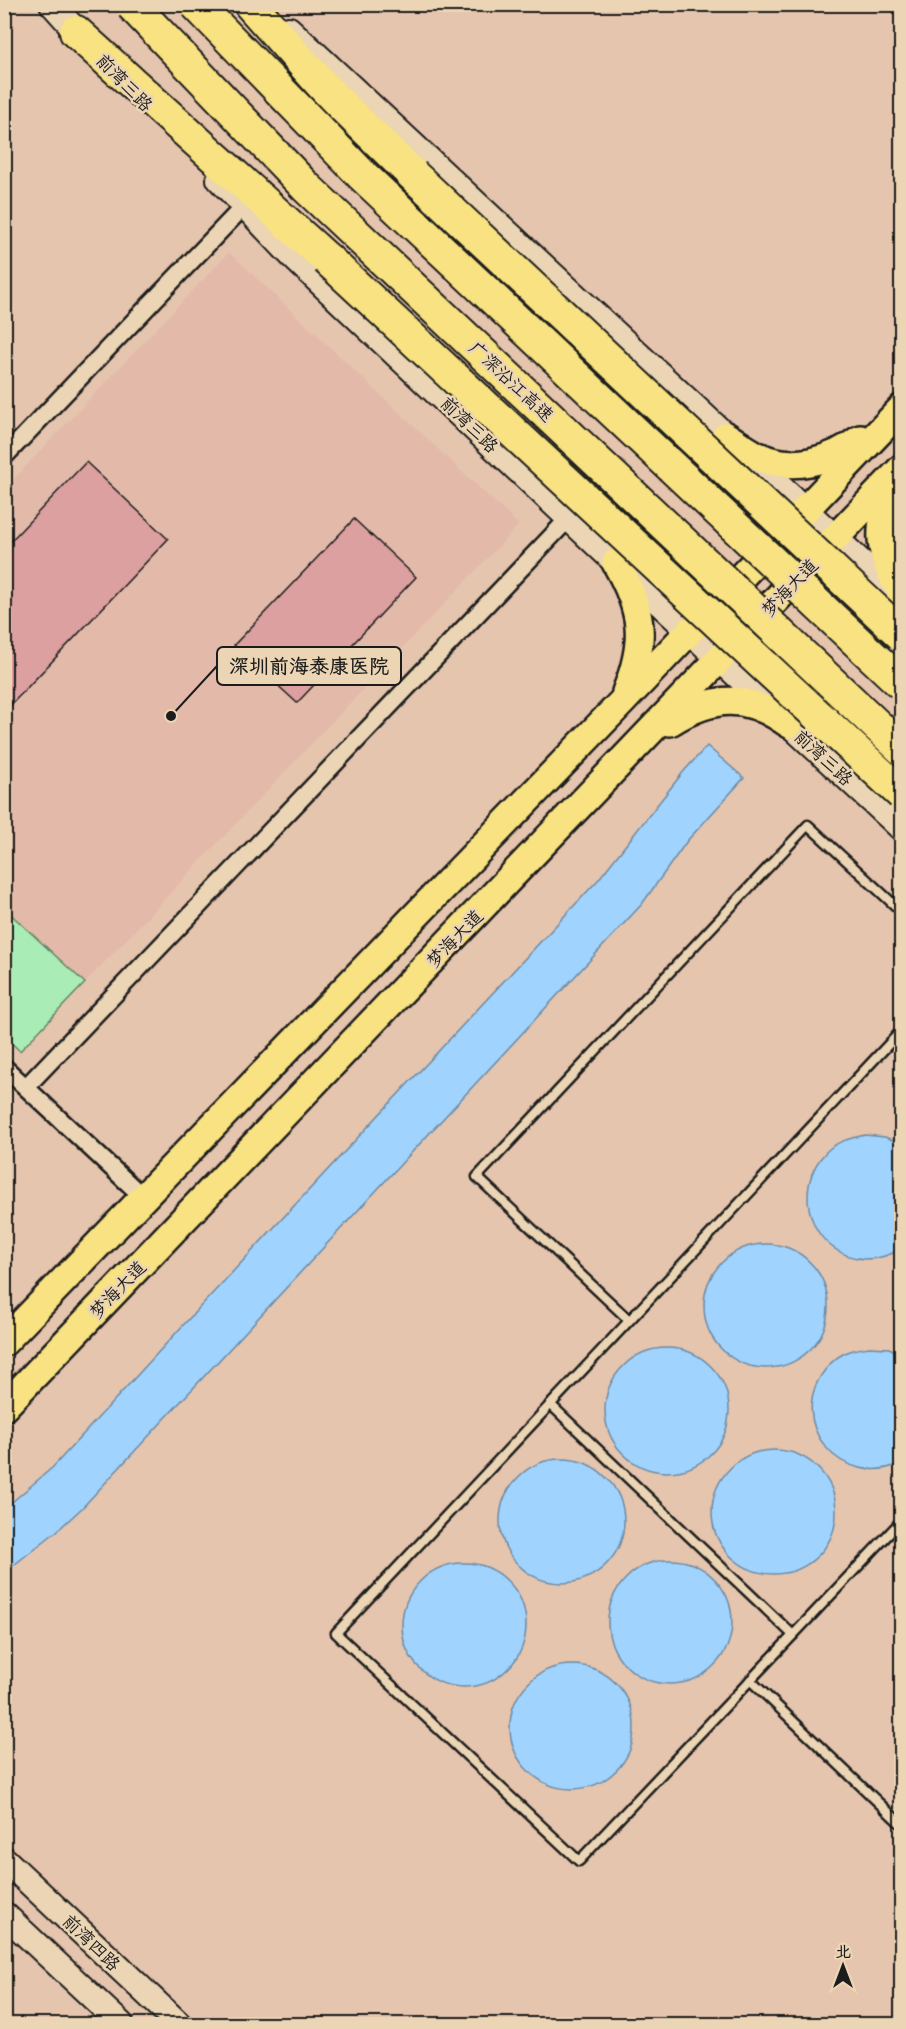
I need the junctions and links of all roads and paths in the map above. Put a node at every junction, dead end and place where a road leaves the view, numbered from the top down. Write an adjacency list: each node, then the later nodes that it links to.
1 (52, 4): 6 (main road, 前湾三路)
2 (131, 4): 26 (highway, 广深沿江高速, bridge)
3 (196, 4): 22 (highway, bridge)
4 (249, 4): 20 (highway, bridge)
5 (263, 4): 9 (main road)
6 (76, 32): 7 (main road, 前湾三路); 27 (highway, bridge)
7 (244, 206): 10 (street); 14 (main road, 前湾三路)
8 (902, 408): 9 (main road); 13 (main road)
9 (726, 436): 13 (main road)
10 (4, 457)
11 (902, 468): 15 (main road, 梦海大道)
12 (902, 474): 17 (main road)
13 (805, 509): 15 (main road); 19 (main road)
14 (569, 518): 16 (main road, 前湾三路); 32 (street)
15 (836, 539): 18 (main road); 21 (main road, 梦海大道)
16 (616, 563): 19 (main road, 前湾三路); 23 (main road)
17 (902, 592)
18 (902, 600)
19 (689, 631): 21 (main road, 前湾三路); 23 (main road)
20 (902, 635)
21 (720, 660): 24 (main road, 前湾三路); 25 (main road, 梦海大道)
22 (902, 684)
23 (622, 702): 33 (main road)
24 (789, 724): 25 (main road); 28 (main road, 前湾三路)
25 (646, 737): 37 (main road, 梦海大道)
26 (902, 749)
27 (902, 794)
28 (902, 829)
29 (902, 912): 34 (lane)
30 (902, 1029): 34 (lane)
31 (4, 1067): 32 (street)
32 (26, 1087): 33 (street)
33 (144, 1198): 35 (main road)
34 (629, 1320): 36 (lane)
35 (4, 1342)
36 (550, 1404): 39 (lane); 40 (lane)
37 (4, 1407)
38 (902, 1520): 39 (lane)
39 (793, 1635): 40 (lane)
40 (750, 1680): 41 (lane)
41 (902, 1825)
42 (4, 1859): 45 (main road, 前湾四路)
43 (4, 1914): 44 (main road)
44 (121, 2025)
45 (179, 2025)

